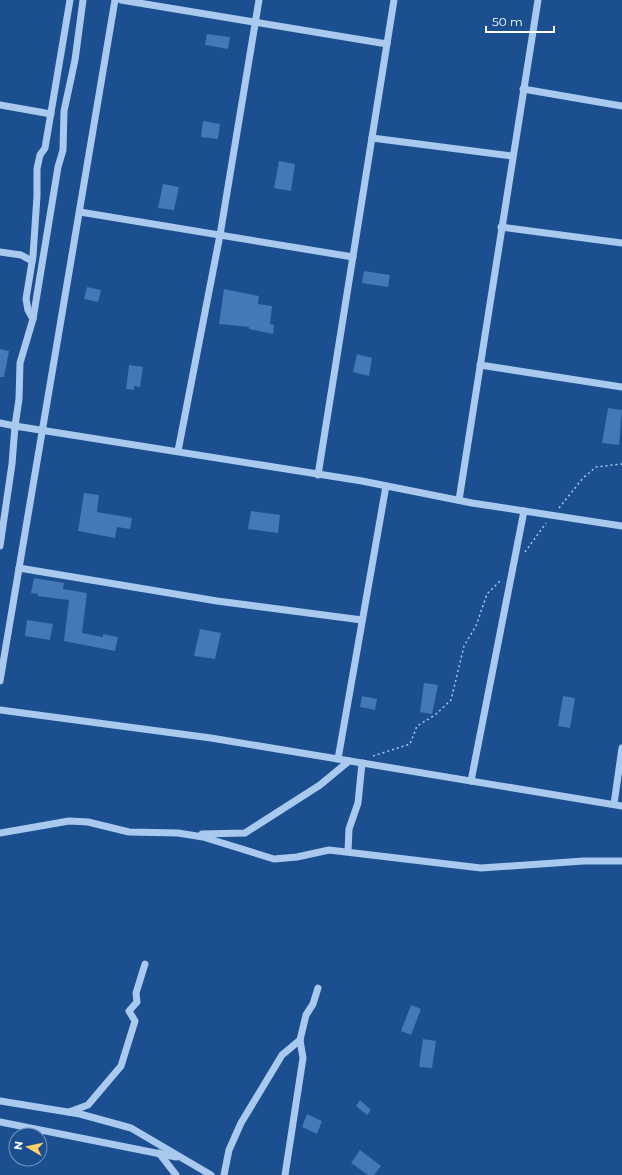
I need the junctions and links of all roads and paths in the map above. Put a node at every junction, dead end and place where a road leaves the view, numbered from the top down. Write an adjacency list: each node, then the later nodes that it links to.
1 (70, 0): 13 (street)
2 (83, 0): 23 (street)
3 (116, 0): 16 (street)
4 (121, 0): 8 (street)
5 (258, 0): 8 (street)
6 (394, 0): 9 (street)
7 (538, 0): 10 (street)
8 (255, 22): 9 (street); 18 (street)
9 (387, 44): 14 (street)
10 (523, 89): 12 (street); 15 (street)
11 (0, 105): 13 (street)
12 (622, 106)
13 (51, 114): 22 (street)
14 (372, 138): 15 (street); 21 (street)
15 (512, 156): 17 (street)
16 (80, 212): 18 (street); 28 (street)
17 (501, 227): 19 (street); 24 (street)
18 (220, 235): 21 (street); 29 (street)
19 (622, 244)
20 (0, 252): 22 (street)
21 (353, 257): 31 (street)
22 (32, 261): 23 (street)
23 (33, 319): 27 (street)
24 (480, 365): 25 (street); 33 (street)
25 (622, 386)
26 (0, 423): 27 (street)
27 (15, 426): 28 (street); 37 (street)
28 (43, 430): 29 (street); 40 (street)
29 (178, 451): 31 (street)
30 (622, 464): 35 (path)
31 (318, 474): 32 (street)
32 (386, 486): 33 (street); 41 (street)
33 (459, 500): 34 (street)
34 (524, 511): 35 (street); 39 (street)
35 (553, 515): 36 (street); 38 (path)
36 (622, 526)
37 (0, 546)
38 (524, 554)
39 (513, 567): 47 (path); 48 (street)
40 (19, 568): 41 (street); 42 (street)
41 (362, 620): 45 (street)
42 (0, 681)
43 (0, 710): 45 (street)
44 (622, 748): 49 (street)
45 (338, 759): 46 (street)
46 (349, 761): 47 (street); 52 (street)
47 (364, 761): 48 (street); 53 (street)
48 (471, 781): 49 (street)
49 (614, 804): 50 (street)
50 (622, 806)
51 (0, 833): 52 (street)
52 (188, 834): 53 (street)
53 (348, 851): 54 (street)
54 (622, 861)
55 (145, 964): 59 (street)
56 (318, 988): 57 (street)
57 (300, 1040): 65 (street); 66 (street)
58 (0, 1101): 59 (street)
59 (69, 1112): 62 (street)
60 (0, 1122): 61 (street)
61 (159, 1153): 62 (street); 63 (street)
62 (182, 1158): 64 (street)
63 (176, 1175)
64 (210, 1175)
65 (224, 1175)
66 (285, 1175)

